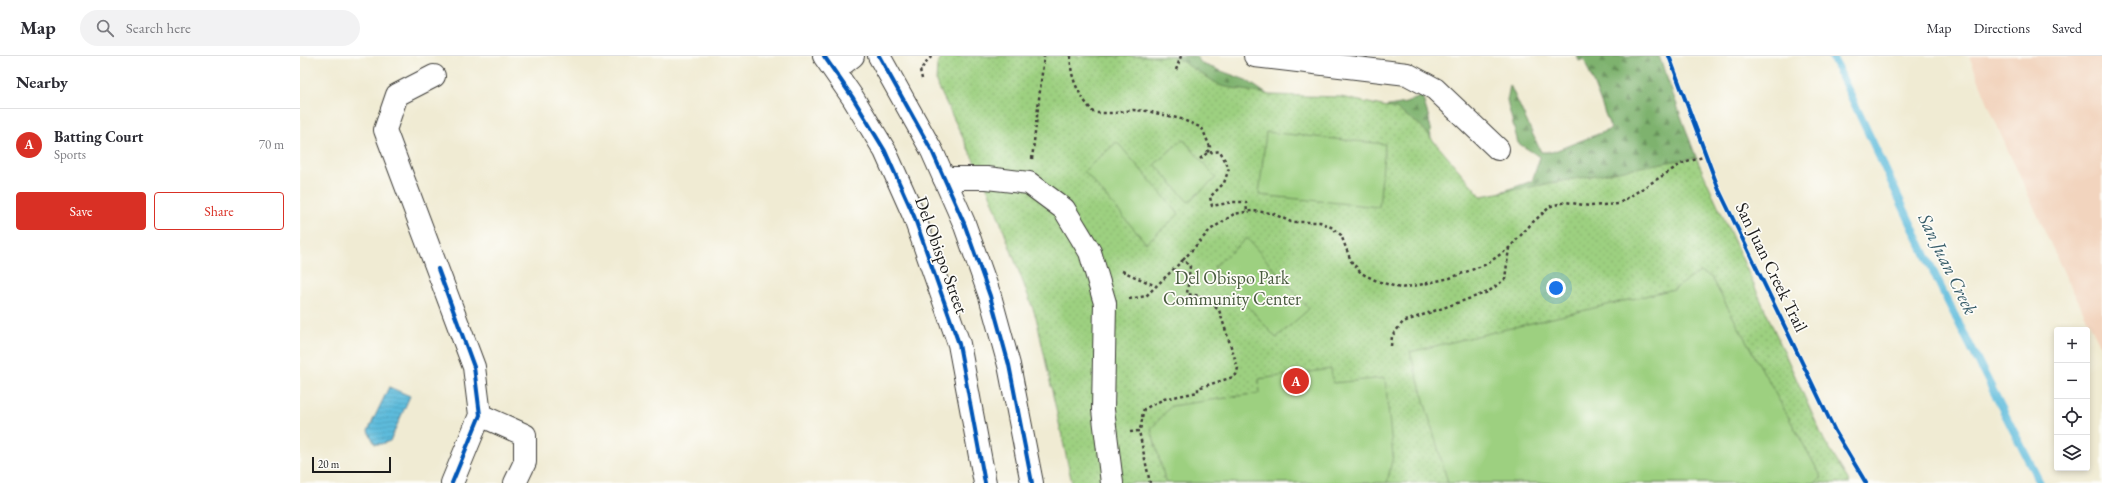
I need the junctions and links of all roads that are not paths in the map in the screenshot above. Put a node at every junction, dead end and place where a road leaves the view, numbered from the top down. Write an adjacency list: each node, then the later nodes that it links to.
1 (853, 56): 4 (main road)
2 (879, 56): 7 (main road, Del Obispo Street)
3 (1255, 56): 6 (main road)
4 (829, 63): 11 (main road, Del Obispo Street)
5 (434, 76): 8 (main road)
6 (1498, 149)
7 (944, 178): 12 (main road, Del Obispo Street); 13 (main road)
8 (480, 415): 9 (main road); 10 (main road)
9 (452, 483)
10 (515, 483)
11 (985, 483)
12 (1032, 483)
13 (1112, 483)

